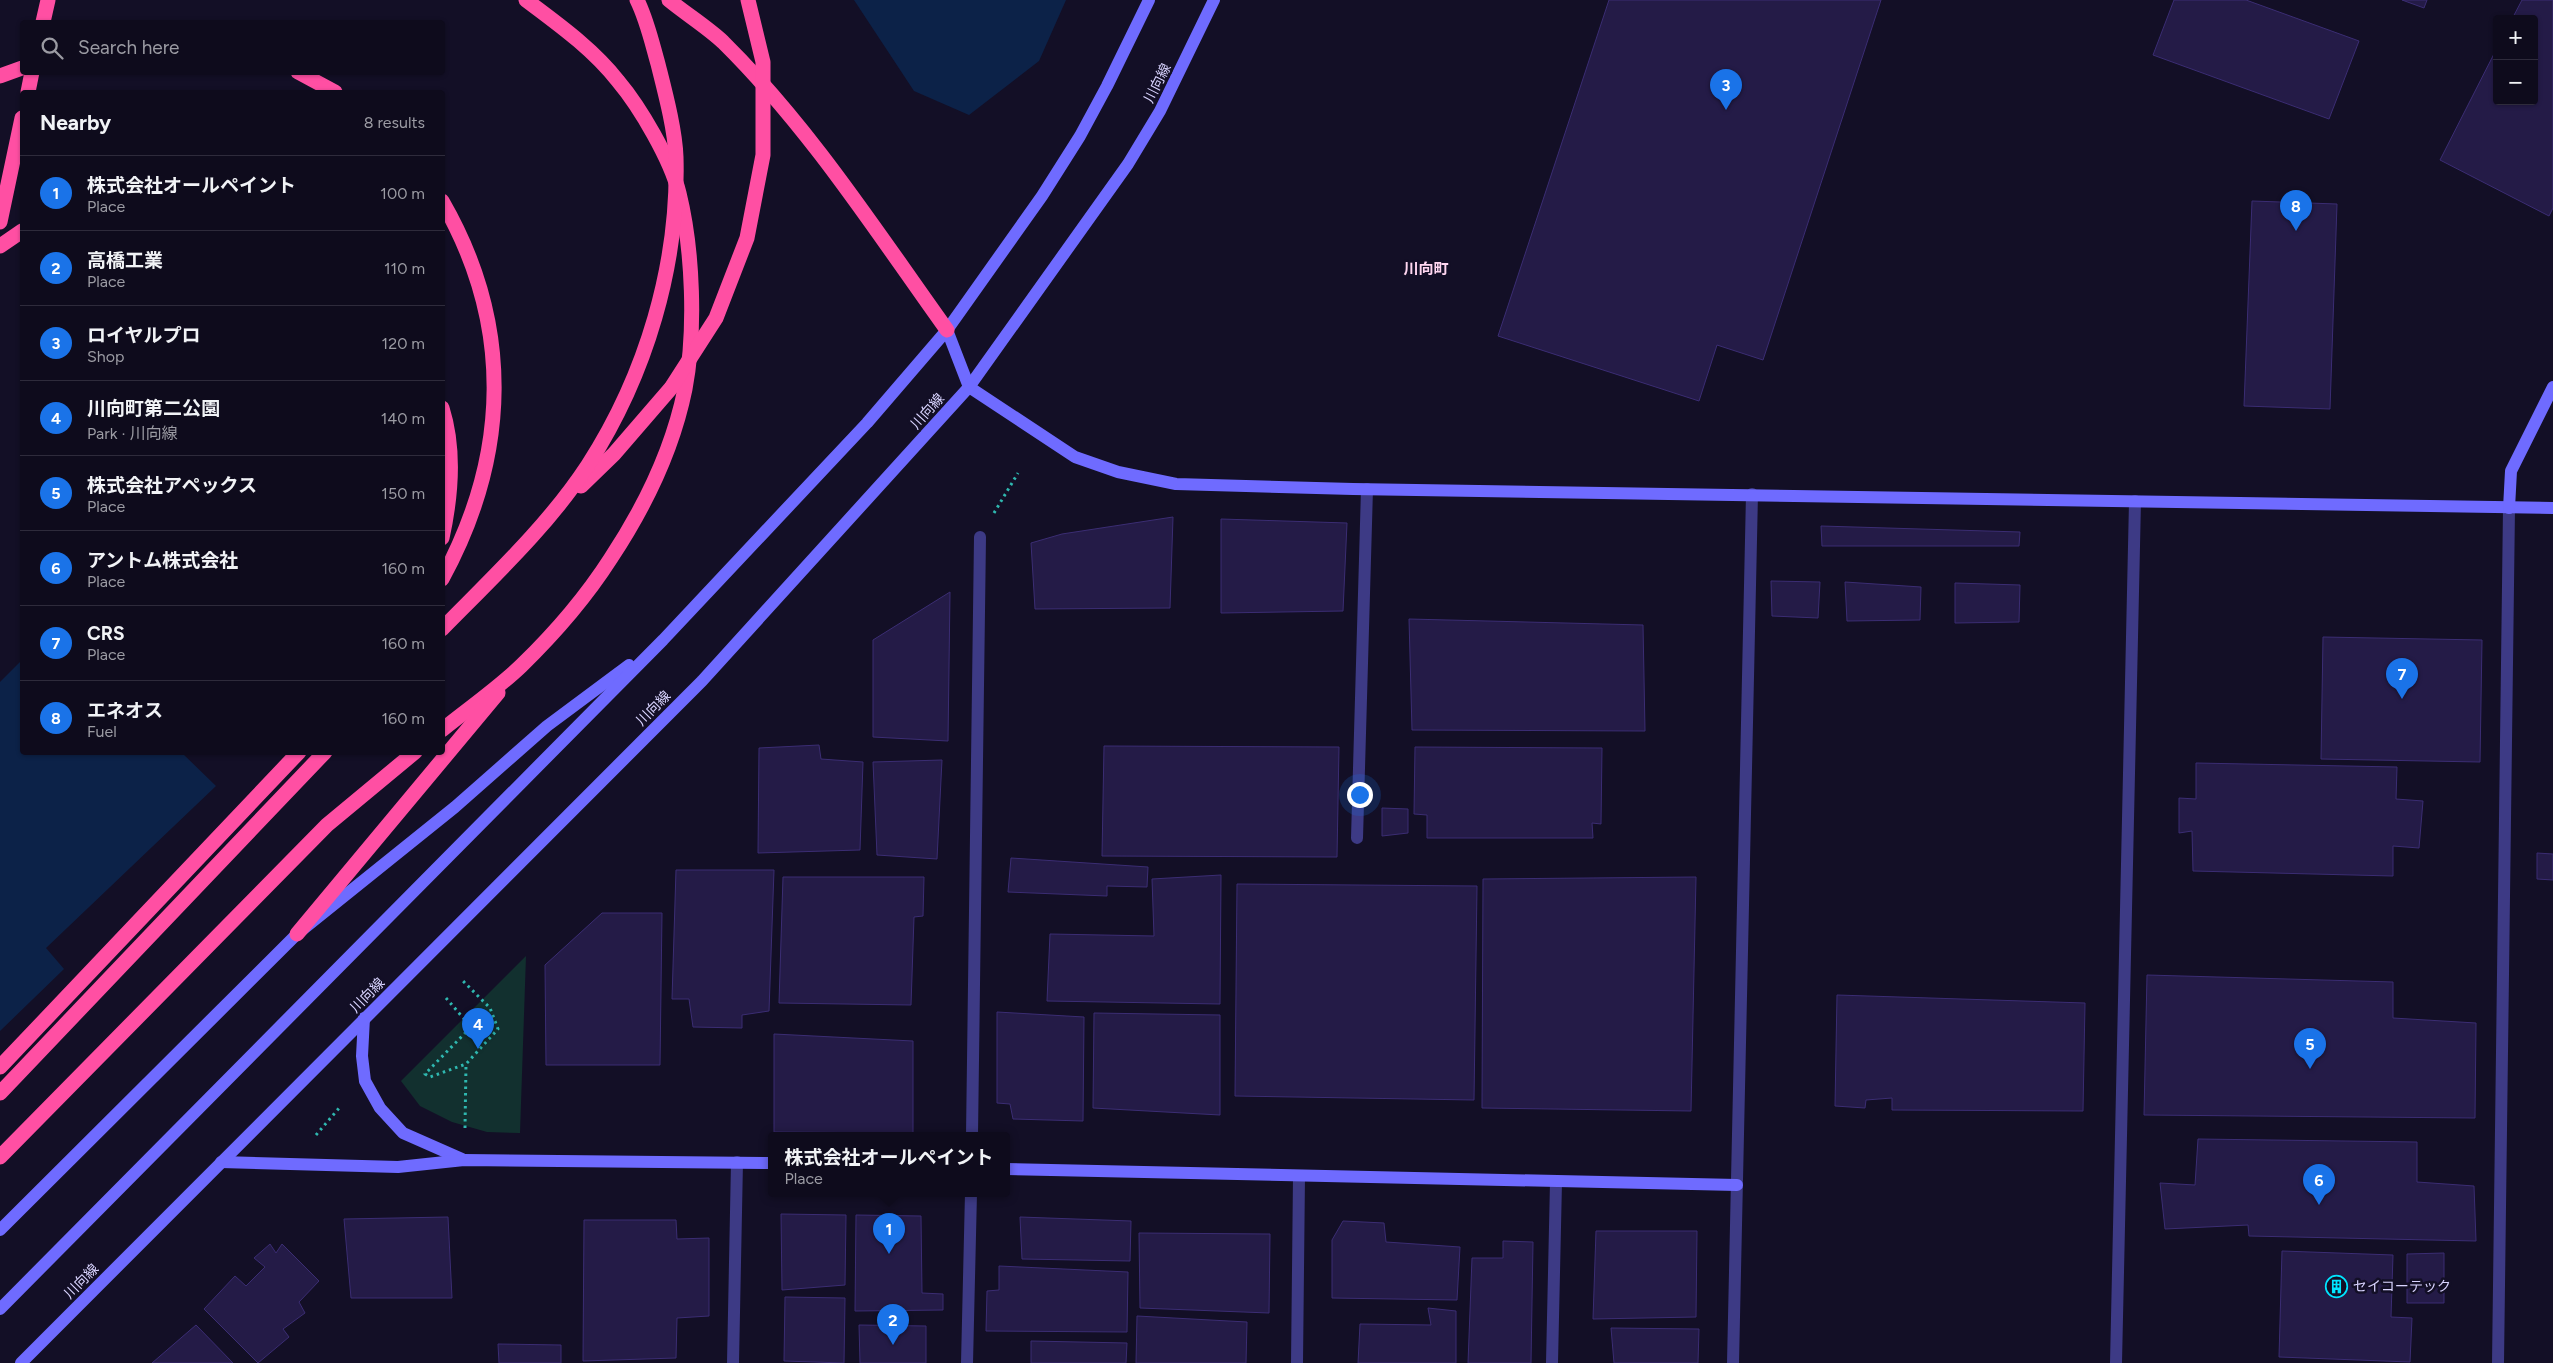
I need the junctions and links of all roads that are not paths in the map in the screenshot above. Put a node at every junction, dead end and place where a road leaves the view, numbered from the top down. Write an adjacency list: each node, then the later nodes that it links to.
1 (48, 0): 8 (highway)
2 (526, 0): 35 (highway)
3 (637, 0): 29 (highway, bridge)
4 (669, 0): 20 (highway)
5 (748, 0): 29 (highway, bridge)
6 (1149, 0): 20 (street)
7 (1214, 0): 21 (street, 川向線)
8 (43, 20)
9 (20, 69): 12 (highway)
10 (31, 75): 13 (highway)
11 (304, 75): 14 (highway)
12 (0, 76)
13 (28, 90)
14 (331, 90)
15 (20, 127): 17 (highway)
16 (445, 205): 32 (highway)
17 (0, 222)
18 (20, 232): 19 (highway)
19 (0, 246)
20 (947, 330): 21 (street); 34 (street)
21 (969, 386): 24 (street); 42 (street, 川向線)
22 (2553, 387): 27 (street)
23 (445, 429): 30 (highway)
24 (1367, 489): 25 (street); 40 (street)
25 (1752, 494): 26 (street); 54 (street)
26 (2135, 501): 27 (street); 64 (street)
27 (2509, 508): 28 (street); 65 (street)
28 (2553, 508)
29 (544, 523): 33 (highway, bridge)
30 (445, 525)
31 (980, 537): 45 (street)
32 (445, 573)
33 (445, 627)
34 (663, 640): 41 (street); 57 (street)
35 (520, 666): 36 (highway); 41 (highway)
36 (445, 728)
37 (296, 755): 43 (highway)
38 (322, 755): 44 (highway)
39 (411, 755): 46 (highway)
40 (1357, 838)
41 (297, 934): 56 (street)
42 (364, 1018): 47 (street); 48 (street, 川向線)
43 (0, 1067)
44 (0, 1093)
45 (972, 1132)
46 (0, 1157)
47 (464, 1160): 48 (street); 49 (street)
48 (221, 1162): 58 (street, 川向線)
49 (737, 1162): 50 (street); 59 (street)
50 (768, 1163)
51 (1010, 1168): 52 (street)
52 (1299, 1176): 53 (street); 61 (street)
53 (1556, 1182): 54 (street); 62 (street)
54 (1737, 1186): 63 (street)
55 (971, 1197): 60 (street)
56 (0, 1230)
57 (0, 1309)
58 (21, 1363)
59 (733, 1363)
60 (967, 1363)
61 (1298, 1363)
62 (1552, 1363)
63 (1733, 1363)
64 (2116, 1363)
65 (2498, 1363)

